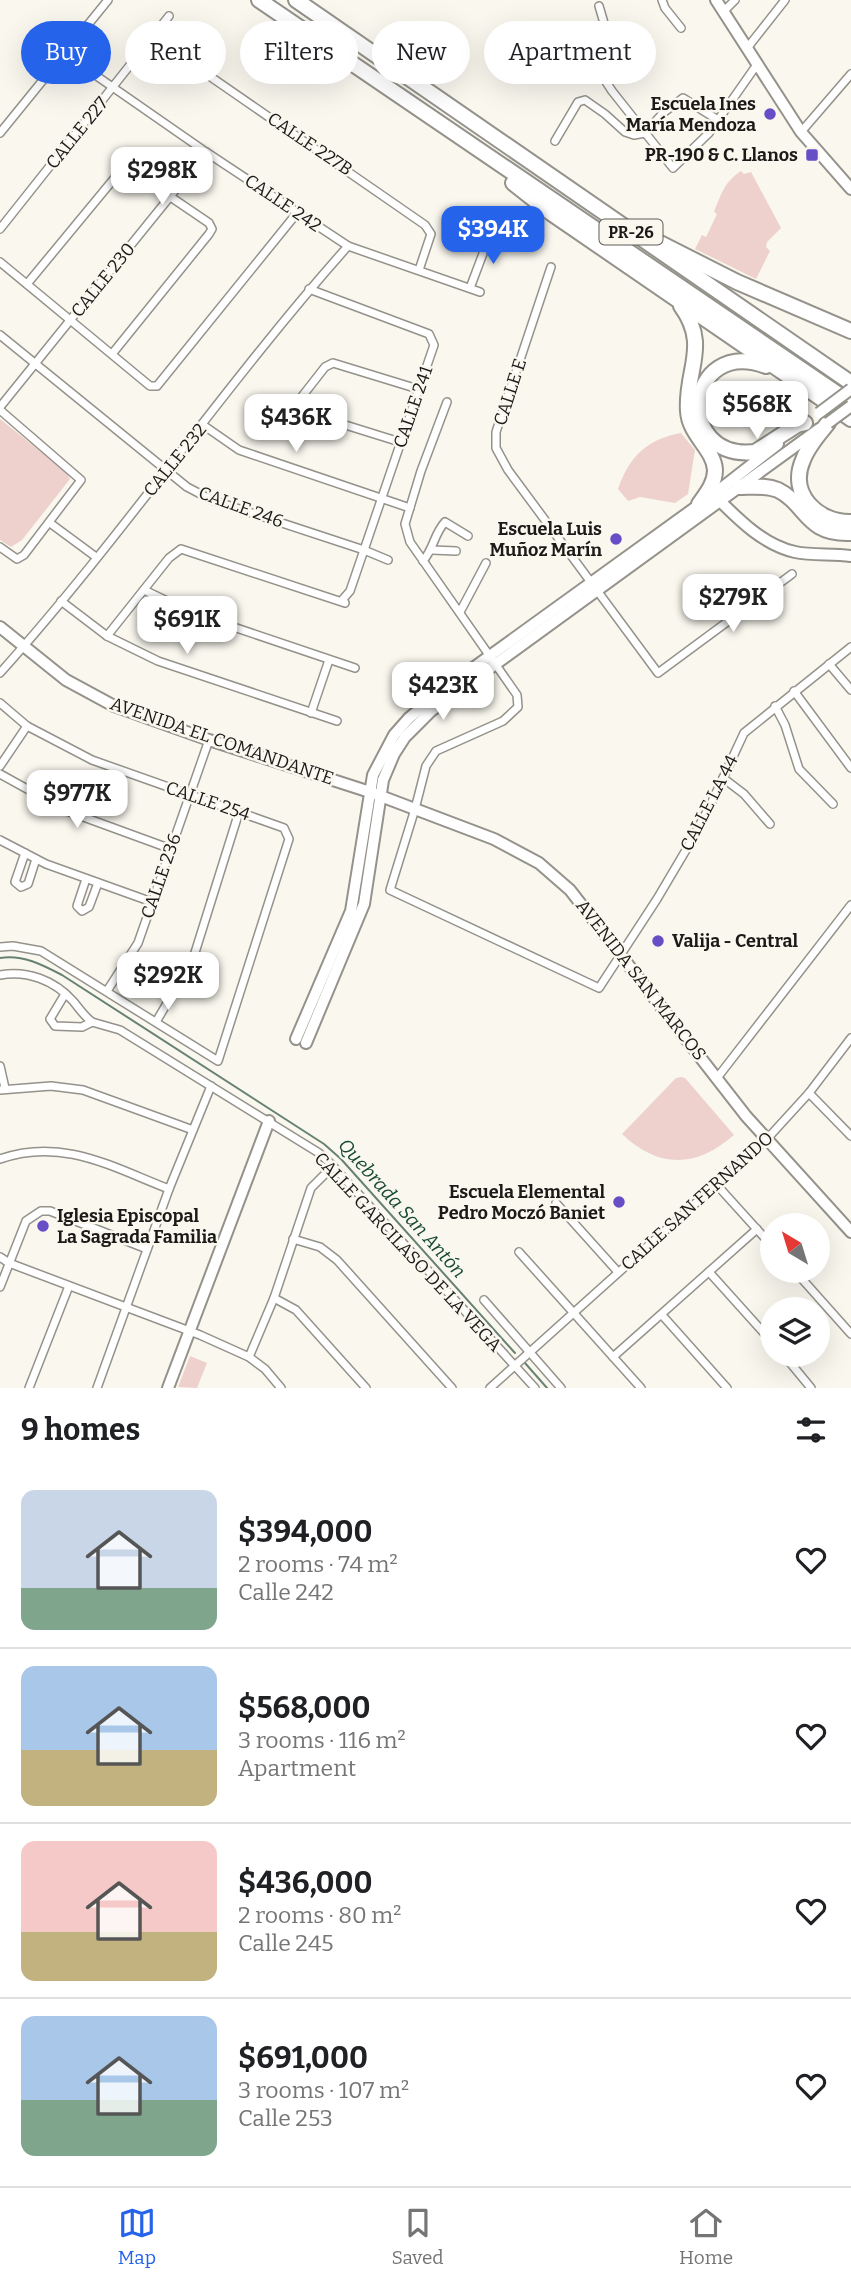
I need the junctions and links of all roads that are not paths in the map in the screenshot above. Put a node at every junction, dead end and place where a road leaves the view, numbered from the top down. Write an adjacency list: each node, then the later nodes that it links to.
1 (108, 0): 12 (street)
2 (246, 0): 14 (highway)
3 (258, 0): 15 (highway, PR-26)
4 (296, 0): 37 (highway, PR-26)
5 (662, 0): 16 (street)
6 (716, 0): 10 (street)
7 (735, 0): 10 (street)
8 (785, 0): 17 (street)
9 (599, 6): 29 (street)
10 (724, 11): 17 (street)
11 (169, 16): 13 (street, CALLE 227)
12 (91, 21)
13 (165, 21)
14 (282, 21)
15 (289, 21)
16 (681, 28)
17 (748, 47): 18 (street)
18 (758, 62): 26 (street); 27 (street)
19 (358, 66): 31 (highway, PR-26)
20 (125, 73): 25 (street, CALLE 227)
21 (851, 74): 27 (street)
22 (40, 84): 28 (street)
23 (107, 84): 25 (street, CALLE 242)
24 (221, 84): 42 (street, CALLE 227B)
25 (113, 88): 32 (street, CALLE 242); 36 (street, CALLE 227)
26 (718, 120): 29 (street); 29 (street)
27 (802, 132): 33 (street)
28 (0, 133)
29 (645, 133): 30 (street)
30 (555, 141)
31 (477, 148): 47 (highway); 60 (highway, PR-26)
32 (206, 152): 34 (street, CALLE 230); 35 (street, CALLE 242)
33 (851, 190)
34 (171, 196): 43 (street); 48 (street, CALLE 230); 53 (street)
35 (297, 213): 39 (street, CALLE 242); 53 (street)
36 (0, 229)
37 (634, 234): 49 (highway); 56 (highway, PR-26)
38 (490, 235): 44 (street)
39 (348, 246): 42 (street, CALLE 242); 45 (street, CALLE 232)
40 (0, 262): 43 (street)
41 (551, 268): 87 (street, CALLE E)
42 (419, 270): 44 (street, CALLE 242)
43 (27, 284): 48 (street)
44 (470, 288): 46 (street, CALLE 242)
45 (309, 289): 57 (street, CALLE 241); 65 (street, CALLE 232)
46 (480, 292)
47 (675, 300): 55 (highway); 71 (highway)
48 (71, 320): 53 (street); 54 (street, CALLE 230)
49 (831, 323): 50 (highway); 52 (highway)
50 (851, 331)
51 (0, 335): 54 (street, CALLE 246)
52 (851, 336)
53 (112, 354)
54 (36, 364): 61 (street, CALLE 230); 67 (street, CALLE 246)
55 (787, 375): 63 (highway); 64 (highway)
56 (851, 383)
57 (418, 389): 66 (street, CALLE 241); 66 (street)
58 (851, 389): 62 (street, bridge)
59 (447, 402): 72 (street)
60 (851, 404): 62 (street, bridge)
61 (0, 409): 74 (street)
62 (823, 418): 64 (street); 68 (street); 73 (highway)
63 (851, 419)
64 (805, 423): 70 (street)
65 (203, 425): 67 (street, CALLE 232); 69 (street)
66 (400, 442): 69 (street, CALLE 241)
67 (167, 469): 78 (street, CALLE 246); 82 (street, CALLE 232)
68 (739, 487): 70 (street); 75 (highway)
69 (382, 497): 72 (street); 78 (street, CALLE 241)
70 (717, 498): 71 (street); 81 (street); 89 (street)
71 (699, 504): 87 (street)
72 (410, 509): 84 (street)
73 (851, 522)
74 (50, 523): 77 (street); 82 (street)
75 (851, 533)
76 (468, 536): 79 (street)
77 (0, 547)
78 (364, 550): 83 (street, CALLE 246); 88 (street, CALLE 241)
79 (432, 550): 80 (street); 84 (street)
80 (456, 551)
81 (851, 556)
82 (96, 557): 90 (street, CALLE 232)
83 (388, 560)
84 (423, 561): 91 (street)
85 (486, 563): 91 (street)
86 (792, 574): 89 (street)
87 (588, 579): 89 (street); 97 (street)
88 (144, 590): 93 (street); 96 (street)
89 (597, 592): 97 (street)
90 (61, 601): 93 (street); 94 (street, CALLE 232)
91 (460, 612): 97 (street)
92 (0, 626): 94 (street, AVENIDA EL COMANDANTE)
93 (107, 636): 105 (street)
94 (24, 645): 100 (street, CALLE 232); 108 (street, AVENIDA EL COMANDANTE)
95 (851, 647): 98 (street, CALLE LA 44)
96 (329, 660): 99 (street); 105 (street)
97 (492, 660): 113 (street); 116 (street)
98 (829, 664): 101 (street); 102 (street, CALLE LA 44)
99 (355, 668)
100 (0, 673)
101 (851, 690)
102 (794, 691): 104 (street, CALLE LA 44); 110 (street)
103 (0, 703): 107 (street, CALLE 254)
104 (775, 706): 112 (street, CALLE LA 44); 115 (street)
105 (311, 713): 106 (street)
106 (337, 722)
107 (27, 726): 109 (street); 114 (street, CALLE 254)
108 (209, 740): 113 (street, AVENIDA EL COMANDANTE); 114 (street, CALLE 236)
109 (0, 766)
110 (851, 768)
111 (0, 774): 120 (street)
112 (723, 778): 118 (street); 128 (street, CALLE LA 44)
113 (375, 794): 116 (street, AVENIDA SAN MARCOS); 135 (street)
114 (189, 795): 117 (street, CALLE 254); 120 (street, CALLE 236)
115 (833, 804)
116 (415, 809): 128 (street, AVENIDA SAN MARCOS); 128 (street, CALLE LA 44)
117 (239, 812): 133 (street); 133 (street, CALLE 254)
118 (770, 824)
119 (0, 840): 121 (street)
120 (171, 849): 125 (street, CALLE 236)
121 (25, 853): 122 (street); 122 (street)
122 (36, 859): 123 (street)
123 (86, 879): 124 (street); 124 (street)
124 (98, 883): 125 (street)
125 (152, 901): 130 (street, CALLE 236)
126 (851, 905): 137 (street)
127 (0, 947): 130 (street)
128 (620, 954): 137 (street, AVENIDA SAN MARCOS)
129 (0, 975): 131 (street, CALLE GARCILASO DE LA VEGA)
130 (107, 991): 133 (street)
131 (65, 995): 132 (street, CALLE GARCILASO DE LA VEGA); 132 (street, CALLE GARCILASO DE LA VEGA)
132 (92, 1022): 138 (street, CALLE GARCILASO DE LA VEGA)
133 (156, 1022)
134 (851, 1038): 140 (street, CALLE SAN FERNANDO)
135 (301, 1041)
136 (0, 1066): 139 (street)
137 (717, 1078): 144 (street, AVENIDA SAN MARCOS)
138 (211, 1086): 141 (street, CALLE GARCILASO DE LA VEGA); 142 (street)
139 (3, 1089): 142 (street)
140 (809, 1093): 143 (street); 144 (street, CALLE SAN FERNANDO)
141 (269, 1121): 146 (street, CALLE GARCILASO DE LA VEGA); 169 (street)
142 (194, 1130): 148 (street)
143 (850, 1134)
144 (768, 1139): 147 (street, CALLE SAN FERNANDO); 152 (street, AVENIDA SAN MARCOS)
145 (0, 1159): 148 (street)
146 (333, 1166): 153 (street); 174 (street, CALLE GARCILASO DE LA VEGA)
147 (716, 1184): 150 (street); 158 (street, CALLE SAN FERNANDO)
148 (170, 1189): 154 (street)
149 (556, 1203): 158 (street)
150 (757, 1229): 151 (street); 159 (street)
151 (760, 1232)
152 (851, 1232)
153 (293, 1239): 163 (street); 181 (street)
154 (148, 1249): 157 (street); 165 (street)
155 (519, 1252): 166 (street)
156 (0, 1256): 157 (street)
157 (9, 1263): 161 (street); 162 (street)
158 (618, 1272): 166 (street, CALLE SAN FERNANDO)
159 (709, 1272): 167 (street); 168 (street)
160 (806, 1283): 170 (street)
161 (69, 1286): 165 (street); 176 (street)
162 (0, 1287)
163 (274, 1298): 172 (street); 180 (street)
164 (484, 1300): 171 (street)
165 (127, 1308): 169 (street); 177 (street)
166 (573, 1312): 171 (street, CALLE SAN FERNANDO); 173 (street)
167 (662, 1315): 173 (street); 186 (street)
168 (760, 1329)
169 (189, 1332): 172 (street); 178 (street)
170 (851, 1334)
171 (530, 1353): 174 (street, CALLE SAN FERNANDO); 184 (street)
172 (249, 1357): 179 (street)
173 (613, 1357): 185 (street)
174 (515, 1366): 182 (street, CALLE SAN FERNANDO); 183 (street, CALLE GARCILASO DE LA VEGA)
175 (794, 1367): 187 (street)
176 (29, 1388)
177 (97, 1388)
178 (168, 1388)
179 (281, 1388)
180 (366, 1388)
181 (452, 1388)
182 (490, 1388)
183 (535, 1388)
184 (561, 1388)
185 (641, 1388)
186 (727, 1388)
187 (811, 1388)

